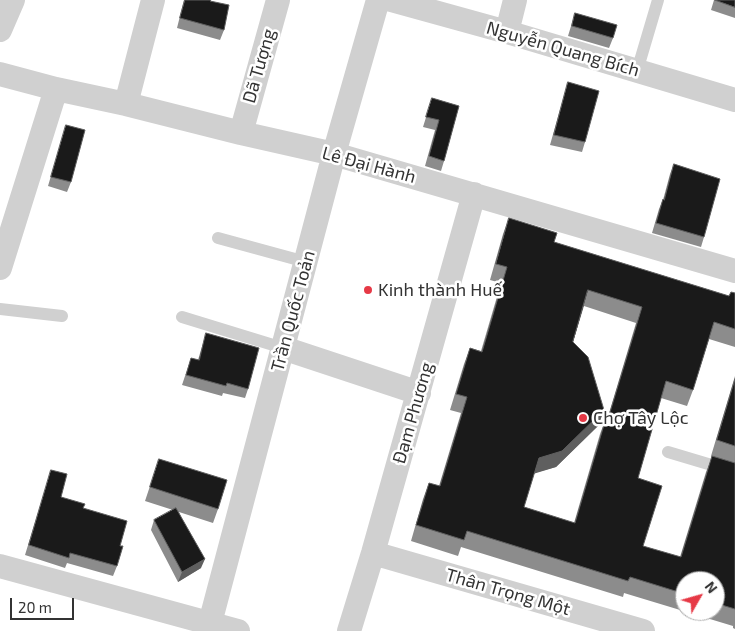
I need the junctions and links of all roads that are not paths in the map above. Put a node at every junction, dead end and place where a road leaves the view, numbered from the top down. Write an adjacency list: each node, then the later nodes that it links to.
1 (13, 0): 8 (street)
2 (153, 0): 14 (street)
3 (278, 0): 15 (street, Dã Tượng)
4 (378, 0): 16 (street, Trần Quốc Toản)
5 (391, 0): 9 (street, Nguyễn Quang Bích)
6 (515, 0): 9 (street)
7 (658, 0): 10 (lane)
8 (0, 30)
9 (507, 32): 10 (street, Nguyễn Quang Bích)
10 (637, 71): 13 (street, Nguyễn Quang Bích)
11 (0, 74): 12 (street, Lê Đại Hành)
12 (56, 89): 14 (street, Lê Đại Hành); 20 (street)
13 (735, 100)
14 (126, 104): 15 (street, Lê Đại Hành)
15 (241, 133): 16 (street, Lê Đại Hành)
16 (334, 154): 17 (street, Lê Đại Hành); 19 (street, Trần Quốc Toản)
17 (474, 194): 21 (street, Lê Đại Hành); 26 (street, Đạm Phương)
18 (218, 238): 19 (lane)
19 (306, 262): 25 (street, Trần Quốc Toản)
20 (0, 268)
21 (735, 271)
22 (0, 309): 23 (lane)
23 (62, 316)
24 (182, 317): 25 (lane)
25 (283, 348): 26 (street); 31 (street, Trần Quốc Toản)
26 (419, 393): 29 (street, Đạm Phương)
27 (668, 452): 28 (lane)
28 (735, 472)
29 (373, 553): 33 (street, Đạm Phương); 34 (street, Thân Trọng Một)
30 (0, 566): 31 (street)
31 (197, 624): 32 (street)
32 (238, 631)
33 (350, 631)
34 (643, 631)

